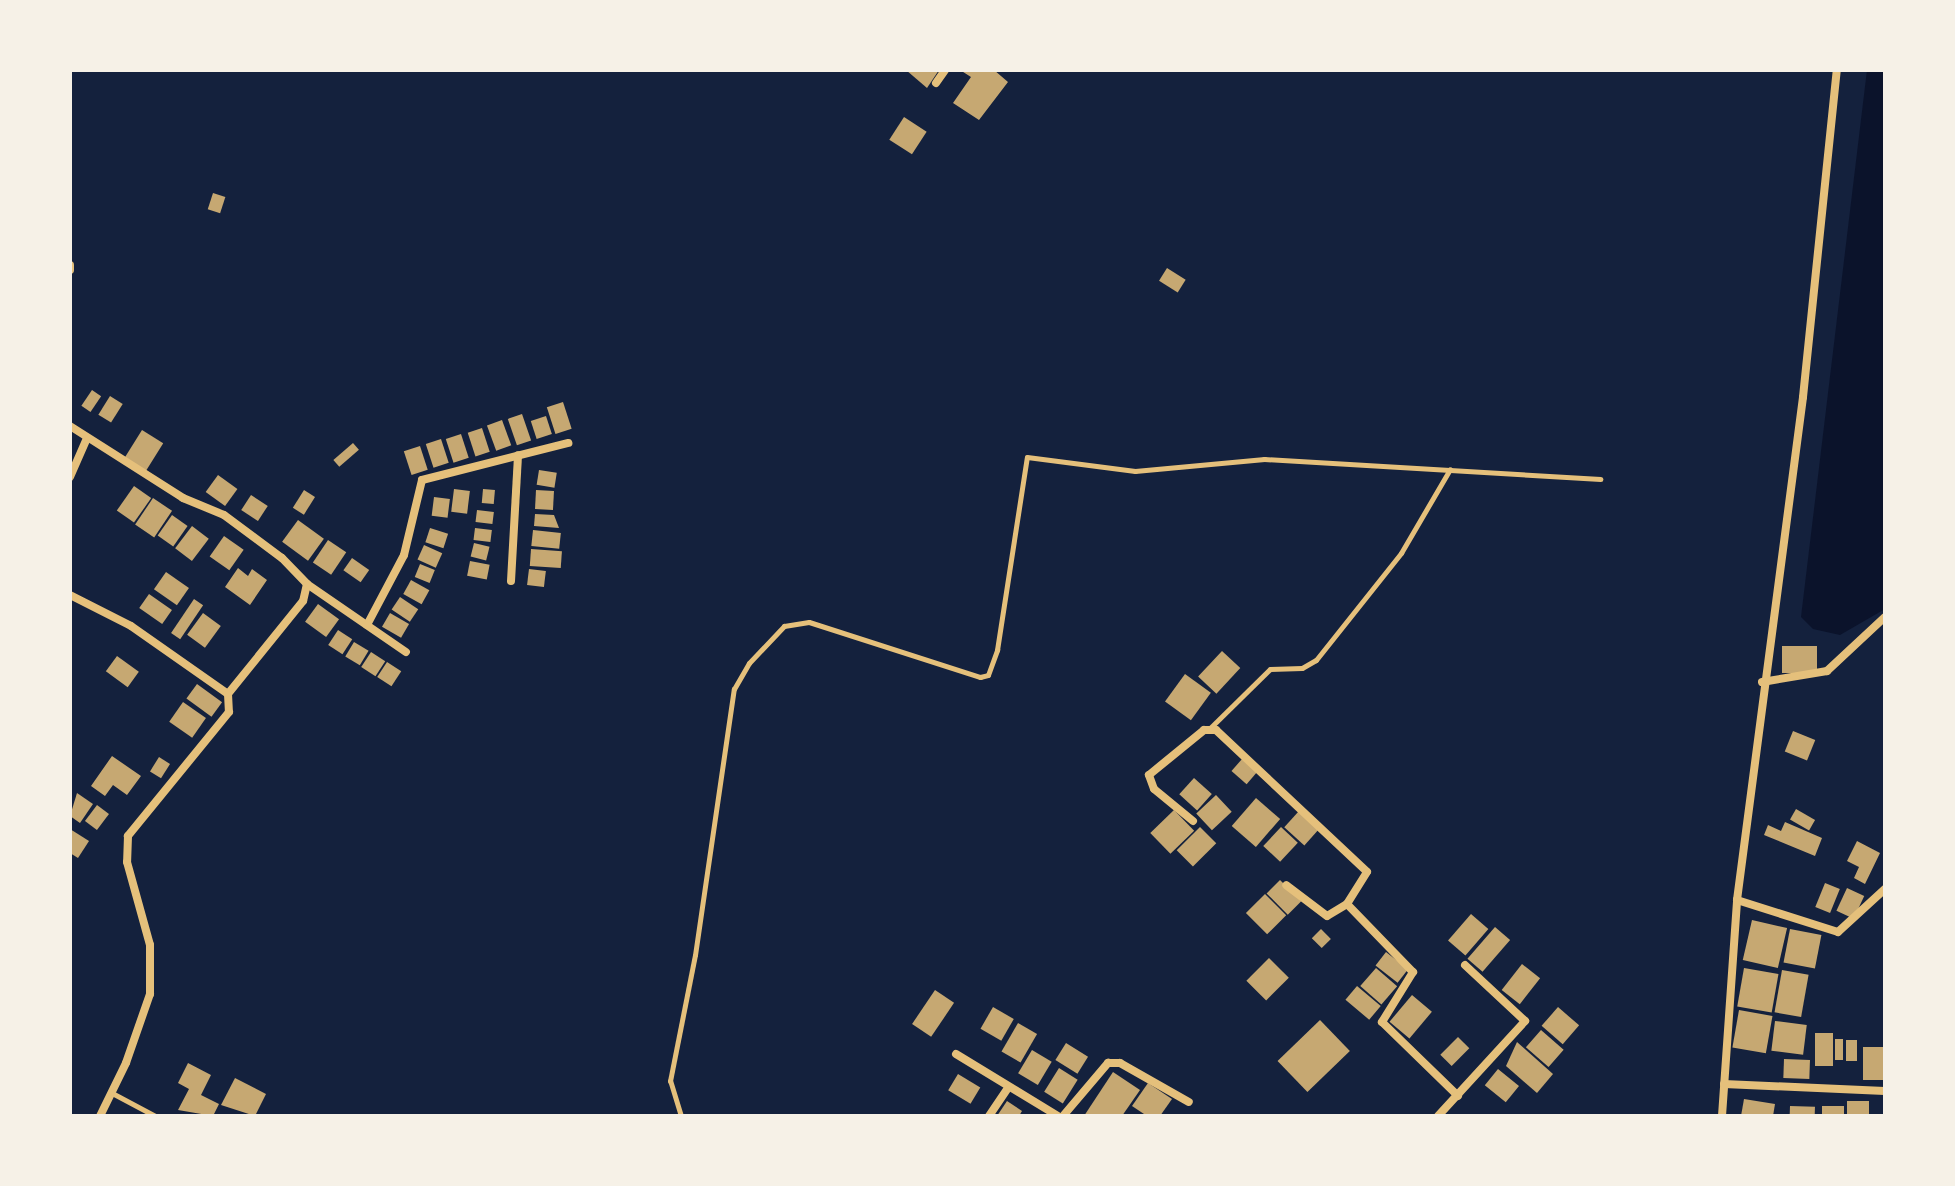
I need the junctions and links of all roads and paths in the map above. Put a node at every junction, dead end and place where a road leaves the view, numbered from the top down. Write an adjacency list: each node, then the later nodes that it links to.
1 (945, 70): 3 (street)
2 (1837, 70): 17 (street)
3 (936, 83)
4 (70, 426): 5 (street)
5 (87, 438): 9 (street); 12 (street)
6 (568, 443): 7 (street)
7 (518, 455): 11 (street); 15 (street)
8 (1450, 469): 10 (lane); 19 (lane); 35 (lane)
9 (70, 477)
10 (1600, 479)
11 (511, 581)
12 (307, 584): 15 (street); 18 (street)
13 (70, 595): 18 (street)
14 (1885, 617): 17 (street)
15 (367, 625): 16 (street)
16 (406, 652)
17 (1762, 682): 23 (street)
18 (228, 694): 30 (street)
19 (1209, 729): 20 (street); 24 (street)
20 (1193, 821)
21 (1286, 885): 24 (street)
22 (1885, 889): 23 (street)
23 (1737, 900): 27 (street)
24 (1347, 904): 31 (street)
25 (1465, 965): 31 (street)
26 (956, 1054): 28 (street)
27 (1724, 1084): 29 (street); 39 (street)
28 (1007, 1089): 36 (street); 37 (street)
29 (1885, 1091)
30 (111, 1092): 33 (street); 34 (lane)
31 (1458, 1096): 38 (street)
32 (1189, 1102): 37 (street)
33 (100, 1116)
34 (155, 1116)
35 (681, 1116)
36 (989, 1116)
37 (1061, 1116)
38 (1438, 1116)
39 (1722, 1116)

